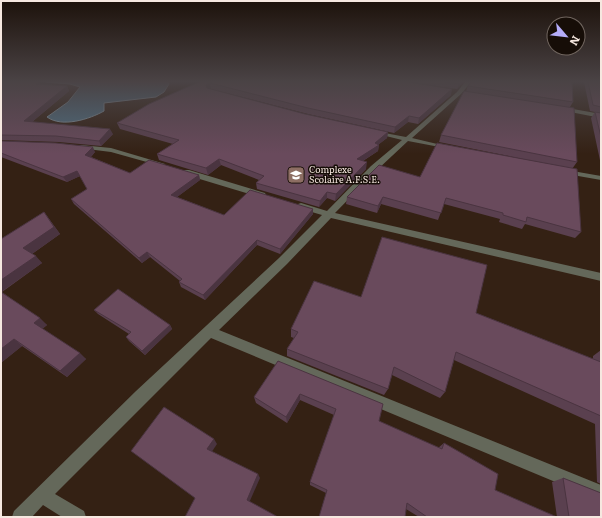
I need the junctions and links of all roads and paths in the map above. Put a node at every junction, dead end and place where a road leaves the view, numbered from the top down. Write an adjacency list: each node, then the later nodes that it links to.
1 (444, 106): 5 (street)
2 (556, 108): 3 (street)
3 (601, 116)
4 (371, 131): 5 (street)
5 (408, 139): 7 (street); 12 (street)
6 (74, 146): 10 (street)
7 (454, 149)
8 (554, 169): 9 (street)
9 (601, 178)
10 (274, 198)
11 (290, 203): 12 (street)
12 (328, 214): 13 (street); 14 (street)
13 (601, 277)
14 (210, 332): 15 (street); 16 (street)
15 (601, 493)
16 (42, 495): 17 (street); 18 (street)
17 (20, 517)
18 (78, 517)

